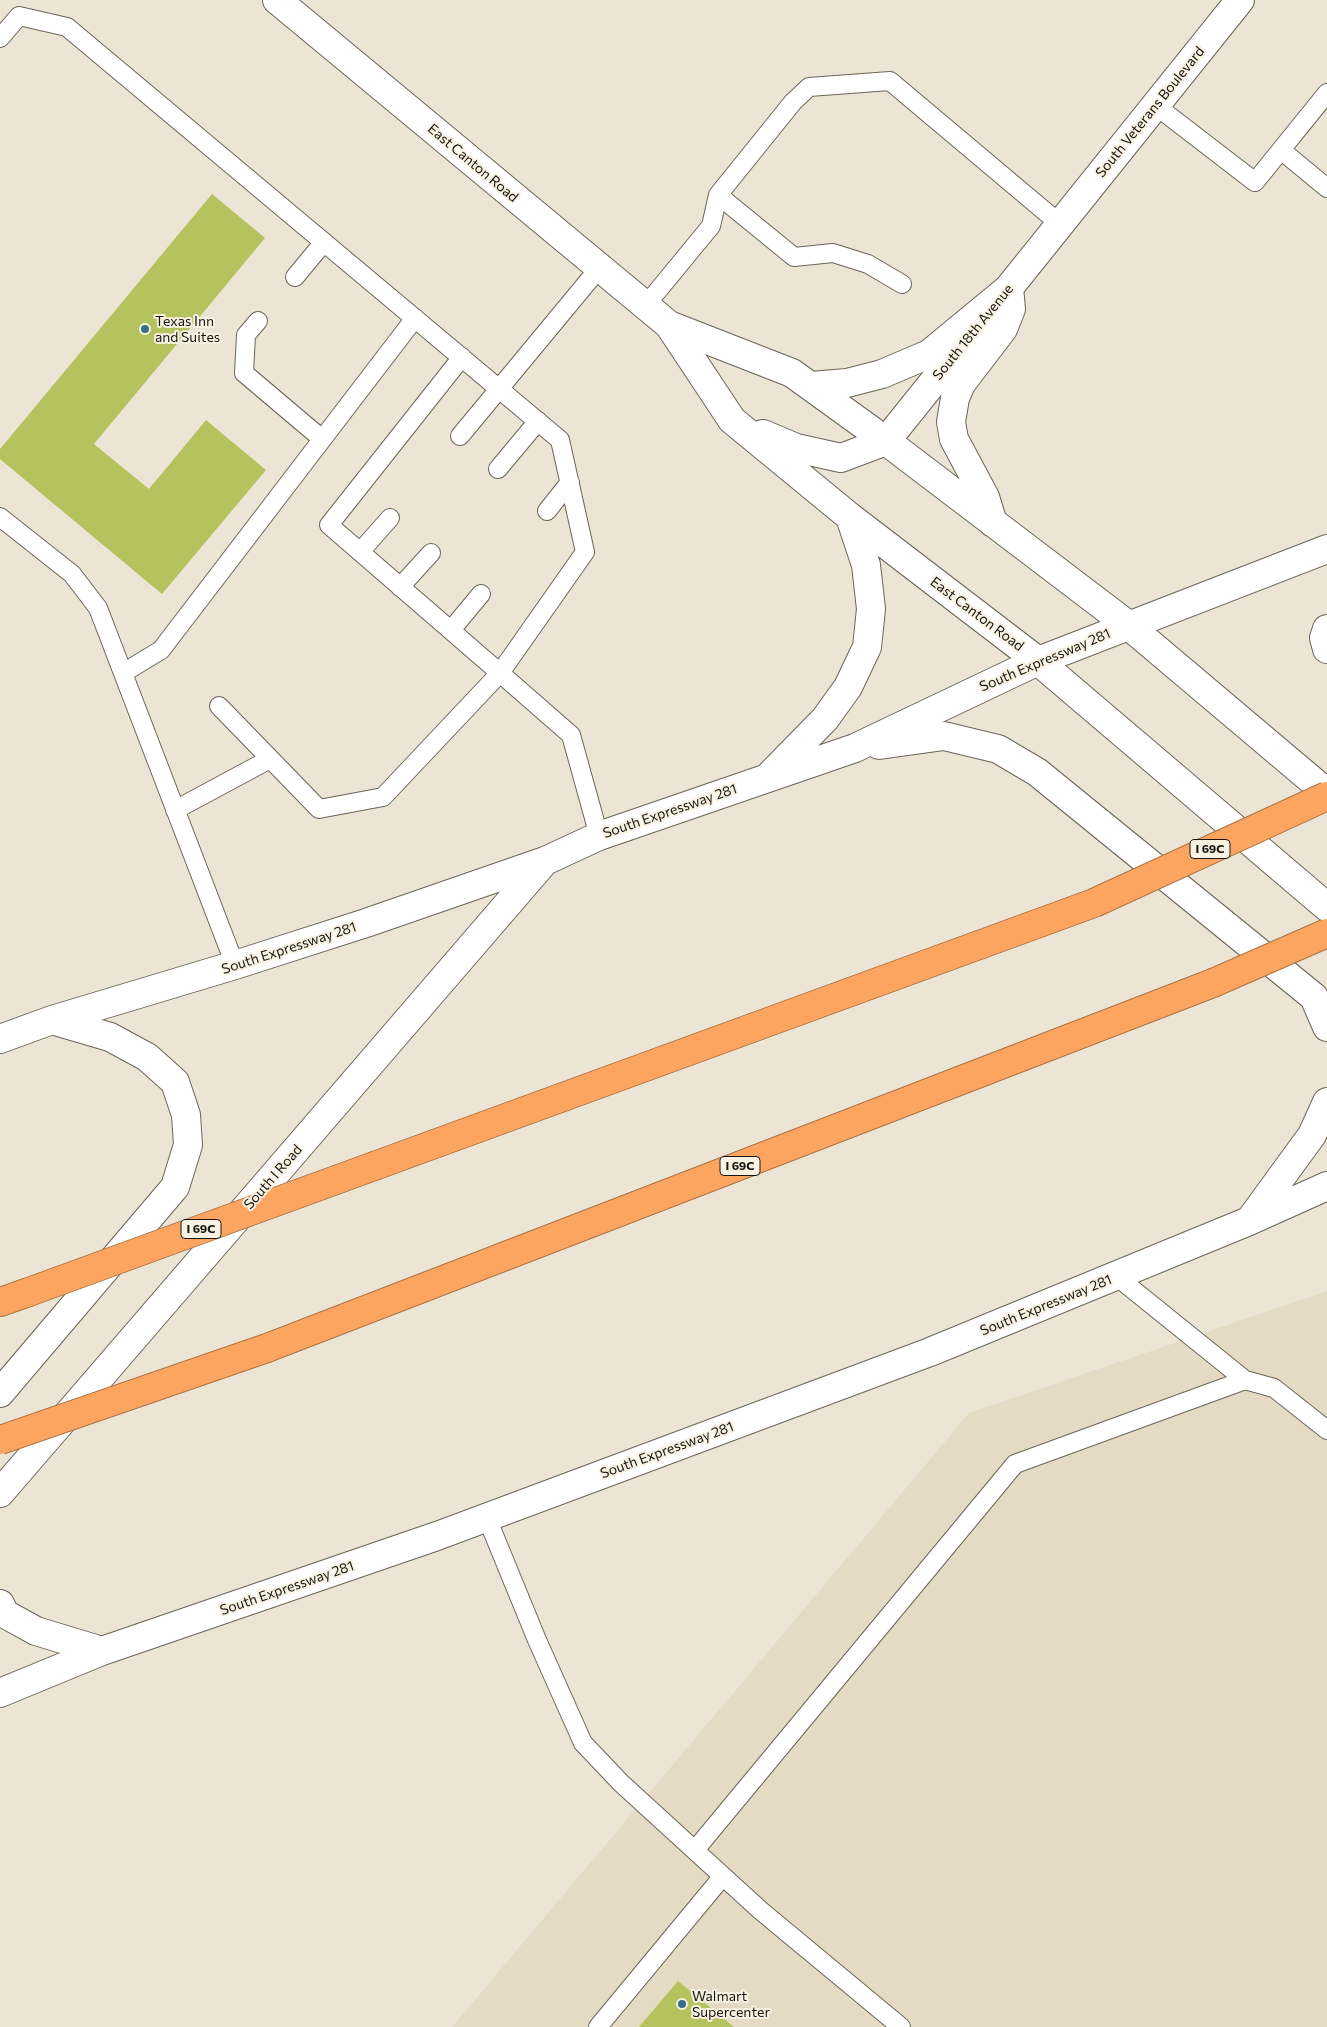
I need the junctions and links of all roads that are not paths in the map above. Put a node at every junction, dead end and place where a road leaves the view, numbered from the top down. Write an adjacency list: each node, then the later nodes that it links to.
1 (277, 0): 11 (main road, East Canton Road)
2 (1240, 0): 5 (main road, South Veterans Boulevard)
3 (0, 38): 10 (lane)
4 (1327, 93): 6 (lane)
5 (1155, 105): 6 (lane); 9 (main road, South Veterans Boulevard)
6 (1281, 150): 7 (lane)
7 (1327, 188)
8 (718, 194): 9 (lane); 13 (lane); 15 (lane)
9 (1060, 224): 14 (main road, South 18th Avenue)
10 (324, 242): 12 (lane); 16 (lane)
11 (600, 267): 15 (main road, East Canton Road); 21 (lane)
12 (295, 277)
13 (902, 284)
14 (1009, 288): 20 (main road); 26 (main road, South 18th Avenue); 33 (main road)
15 (646, 305): 18 (main road, East Canton Road)
16 (415, 318): 19 (lane); 25 (lane)
17 (258, 321): 25 (lane)
18 (669, 325): 20 (main road, East Canton Road); 22 (main road, East Canton Road)
19 (462, 357): 21 (lane); 35 (lane)
20 (811, 386): 26 (main road, East Canton Road)
21 (500, 389): 23 (lane); 24 (lane)
22 (732, 420): 26 (main road); 31 (main road, East Canton Road)
23 (538, 421): 27 (lane); 28 (lane)
24 (460, 436)
25 (322, 439): 44 (lane)
26 (886, 441): 33 (main road, East Canton Road)
27 (498, 469)
28 (570, 482): 29 (lane); 45 (lane)
29 (547, 511)
30 (0, 517): 44 (lane)
31 (850, 517): 43 (main road, East Canton Road); 49 (main road)
32 (390, 518): 35 (lane)
33 (993, 523): 39 (main road, East Canton Road)
34 (1327, 549): 39 (main road, South Expressway 281)
35 (360, 552): 37 (lane)
36 (431, 553): 37 (lane)
37 (400, 587): 41 (lane)
38 (481, 594): 41 (lane)
39 (1128, 625): 43 (main road, South Expressway 281); 50 (main road, East Canton Road)
40 (1327, 629): 42 (main road)
41 (451, 630): 45 (lane)
42 (1327, 649)
43 (1038, 661): 47 (main road, South Expressway 281); 54 (main road, East Canton Road)
44 (123, 673): 51 (lane)
45 (500, 673): 48 (lane); 52 (lane)
46 (219, 706): 48 (lane)
47 (855, 748): 49 (main road, South Expressway 281); 58 (main road)
48 (270, 759): 51 (lane)
49 (768, 777): 52 (main road, South Expressway 281)
50 (1327, 795): 64 (highway, I 69C, bridge)
51 (176, 810): 56 (lane)
52 (599, 836): 53 (main road, South Expressway 281)
53 (545, 861): 56 (main road, South Expressway 281); 69 (main road, South I Road)
54 (1327, 907)
55 (1327, 933): 68 (highway, I 69C, bridge)
56 (236, 965): 57 (main road, South Expressway 281)
57 (52, 1020): 59 (main road, South Expressway 281); 66 (main road)
58 (1327, 1027)
59 (0, 1039)
60 (1327, 1102): 62 (main road)
61 (1327, 1186): 62 (main road, South Expressway 281)
62 (1249, 1221): 63 (main road, South Expressway 281)
63 (1116, 1276): 65 (lane); 70 (main road, South Expressway 281)
64 (0, 1302)
65 (1245, 1380): 67 (lane); 74 (lane)
66 (0, 1393)
67 (1327, 1430)
68 (0, 1440)
69 (0, 1493)
70 (486, 1518): 72 (main road, South Expressway 281); 74 (lane)
71 (0, 1604): 72 (main road)
72 (102, 1651): 73 (main road, South Expressway 281)
73 (0, 1693)
74 (695, 1850): 75 (lane)
75 (723, 1876): 76 (lane); 77 (lane)
76 (598, 2027)
77 (901, 2027)

